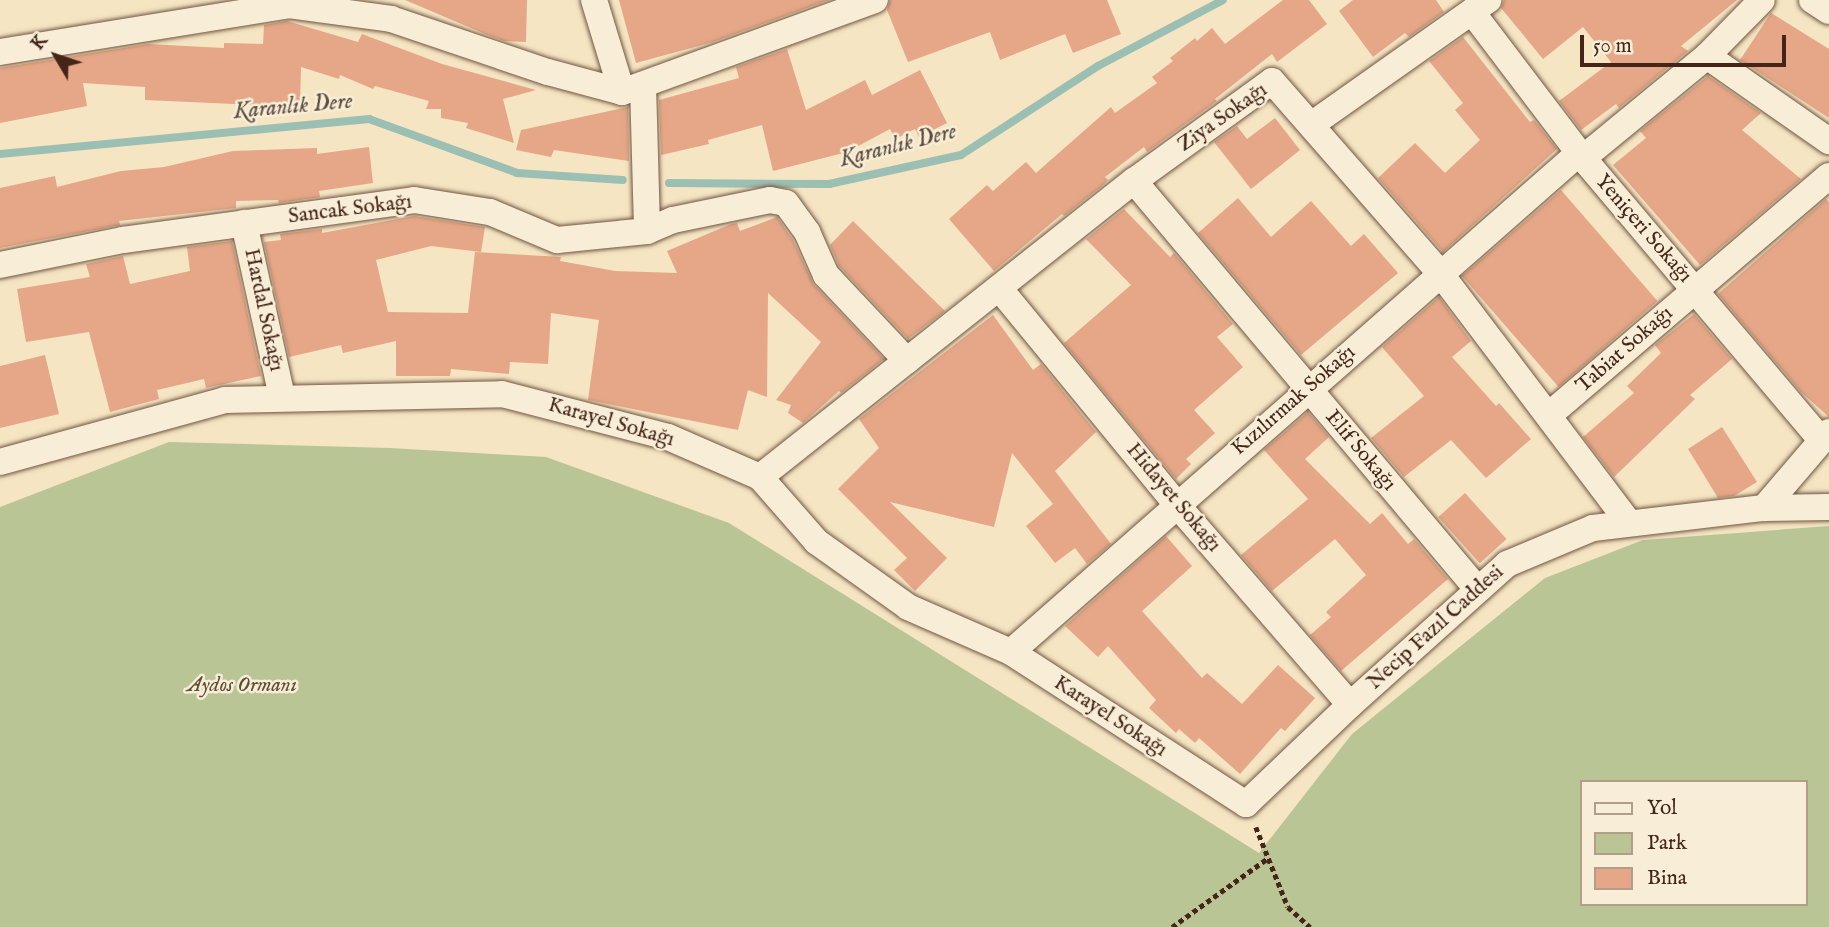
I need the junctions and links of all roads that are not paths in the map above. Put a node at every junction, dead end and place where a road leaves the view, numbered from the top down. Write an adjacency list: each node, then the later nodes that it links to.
1 (594, 0): 9 (street)
2 (875, 0): 9 (street)
3 (1762, 0): 8 (street, Kızılırmak Sokağı)
4 (1812, 0): 6 (street)
5 (1480, 6): 10 (street); 12 (street, Yeniçeri Sokağı)
6 (1829, 11)
7 (0, 52): 9 (street)
8 (1707, 57): 11 (street); 12 (street, Kızılırmak Sokağı)
9 (632, 88): 16 (street)
10 (1311, 124): 14 (street, Ziya Sokağı); 18 (street, Ziya Sokağı)
11 (1829, 141)
12 (1581, 155): 18 (street, Kızılırmak Sokağı); 20 (street, Yeniçeri Sokağı)
13 (1829, 176): 20 (street, Tabiat Sokağı)
14 (1134, 181): 19 (street, Ziya Sokağı); 22 (street, Elif Sokağı)
15 (244, 223): 16 (street, Sancak Sokağı); 17 (street, Sancak Sokağı); 23 (street, Hardal Sokağı)
16 (648, 231): 21 (street, Sancak Sokağı)
17 (0, 265)
18 (1440, 273): 22 (street, Kızılırmak Sokağı); 24 (street, Ziya Sokağı)
19 (999, 288): 21 (street, Ziya Sokağı); 28 (street, Hidayet Sokağı)
20 (1695, 289): 24 (street, Tabiat Sokağı); 25 (street, Yeniçeri Sokağı)
21 (907, 361): 27 (street, Ziya Sokağı)
22 (1308, 390): 28 (street, Kızılırmak Sokağı); 32 (street, Elif Sokağı)
23 (282, 398): 26 (street, Karayel Sokağı); 27 (street, Karayel Sokağı)
24 (1549, 415): 31 (street, Ziya Sokağı)
25 (1825, 436): 30 (street)
26 (0, 462)
27 (760, 477): 33 (street, Karayel Sokağı)
28 (1177, 505): 33 (street, Kızılırmak Sokağı); 34 (street, Hidayet Sokağı)
29 (1829, 507): 30 (street, Necip Fazıl Caddesi)
30 (1764, 508): 31 (street, Necip Fazıl Caddesi)
31 (1629, 523): 32 (street, Necip Fazıl Caddesi)
32 (1478, 590): 34 (street, Necip Fazıl Caddesi)
33 (1011, 652): 35 (street, Karayel Sokağı)
34 (1350, 705): 35 (street, Necip Fazıl Caddesi)
35 (1246, 804)

